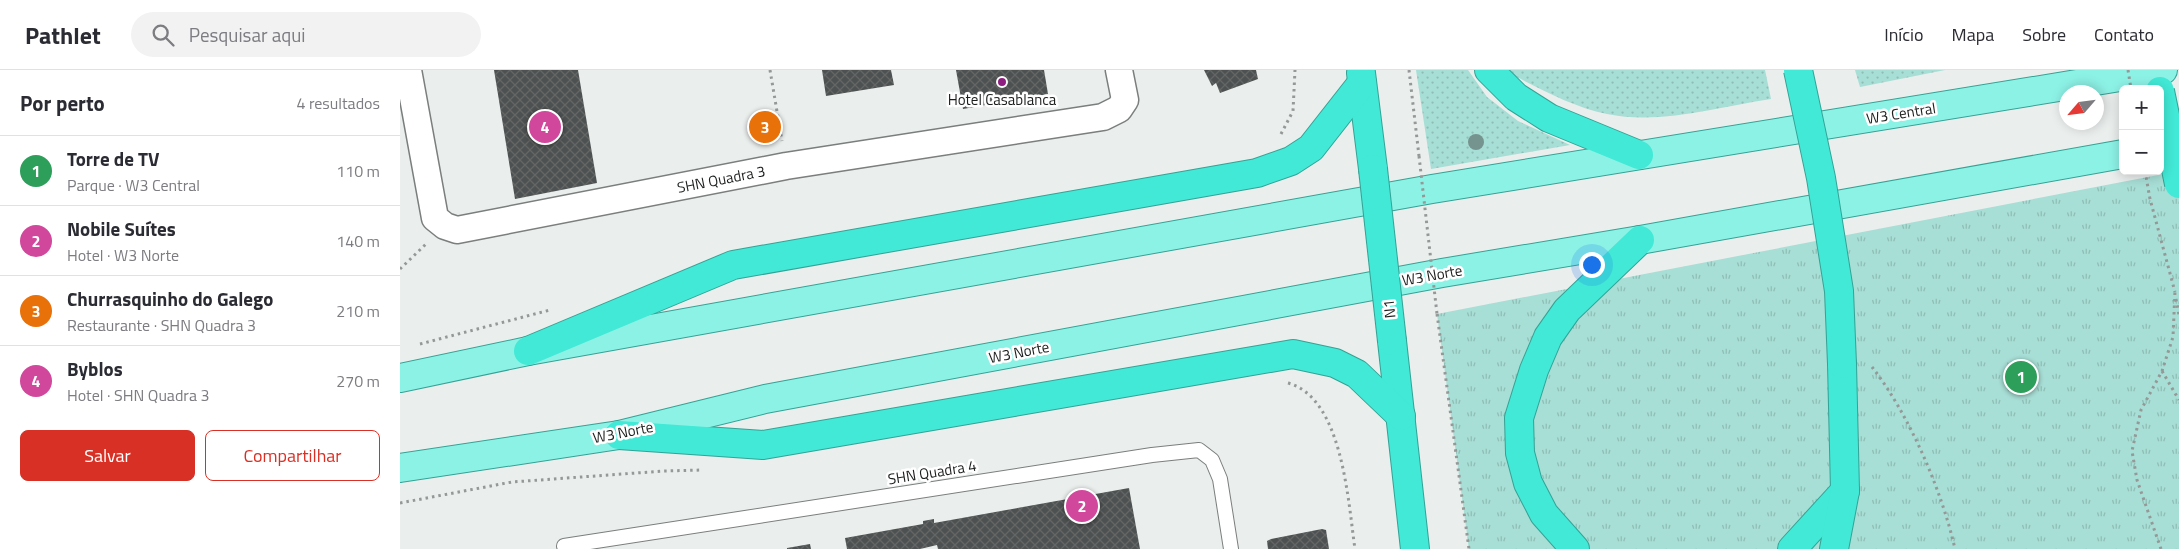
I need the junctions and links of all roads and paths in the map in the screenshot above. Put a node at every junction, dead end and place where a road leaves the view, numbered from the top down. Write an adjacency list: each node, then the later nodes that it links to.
1 (408, 70): 21 (street)
2 (770, 70): 18 (path)
3 (1119, 70): 18 (street, SHN Quadra 3)
4 (1409, 70): 40 (path, bridge)
5 (1488, 70): 16 (highway)
6 (1798, 70): 35 (highway, bridge)
7 (2128, 70): 11 (path, bridge)
8 (2156, 70): 12 (highway)
9 (2163, 70): 16 (main road, W3 Central)
10 (1361, 77): 26 (highway); 32 (highway, N1, bridge)
11 (2130, 85)
12 (2159, 85)
13 (2164, 110): 20 (highway, bridge)
14 (2179, 144): 15 (main road)
15 (2164, 147)
16 (1639, 155): 26 (main road)
17 (2119, 155): 22 (main road)
18 (786, 166): 21 (street, SHN Quadra 3)
19 (2145, 175): 24 (path)
20 (2179, 184)
21 (445, 226): 23 (path)
22 (1640, 240): 33 (main road, W3 Norte); 41 (highway)
23 (400, 269)
24 (2175, 291): 25 (path); 28 (path)
25 (2179, 315)
26 (528, 351): 29 (main road)
27 (1872, 368): 44 (path)
28 (2162, 371): 30 (path); 45 (path)
29 (400, 378)
30 (2179, 400)
31 (1322, 408): 38 (path)
32 (1401, 416): 33 (highway); 39 (highway, N1)
33 (619, 435): 34 (main road, W3 Norte)
34 (400, 468)
35 (1845, 490): 42 (highway); 43 (highway)
36 (564, 546): 37 (lane, SHN Quadra 4)
37 (1231, 549)
38 (1355, 549)
39 (1415, 549)
40 (1470, 549)
41 (1575, 549)
42 (1792, 549)
43 (1834, 549)
44 (1955, 549)
45 (2161, 549)

